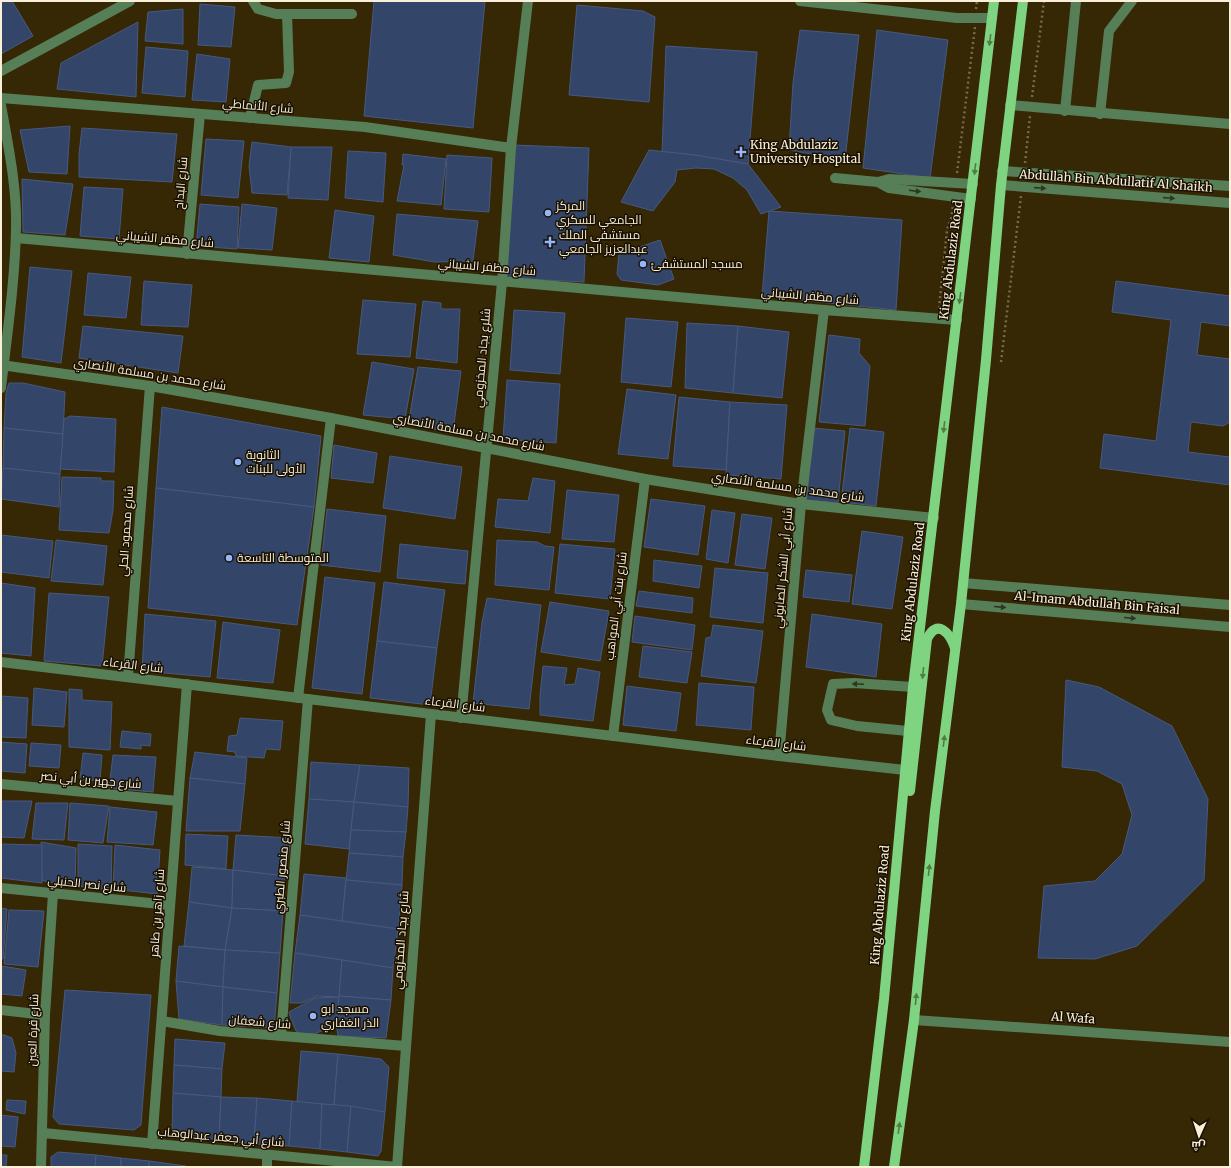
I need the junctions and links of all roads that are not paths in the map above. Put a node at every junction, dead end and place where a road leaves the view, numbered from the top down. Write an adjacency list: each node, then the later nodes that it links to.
1 (130, 1): 13 (street)
2 (253, 1): 10 (street)
3 (528, 1): 22 (street, شلرع بجاد المخزومي)
4 (800, 1): 9 (street)
5 (994, 1): 12 (main road, King Abdulaziz Road)
6 (1023, 1): 16 (main road)
7 (1076, 1): 17 (street)
8 (1132, 1): 19 (street)
9 (847, 4): 12 (street)
10 (287, 14): 11 (street); 20 (street)
11 (352, 14)
12 (992, 18): 26 (main road, King Abdulaziz Road, one-way to 26)
13 (1, 71)
14 (1, 98): 18 (street, شارع الأنماطي)
15 (1, 105): 31 (street)
16 (1010, 105): 17 (street); 23 (main road)
17 (1065, 111): 19 (street)
18 (200, 114): 20 (street, شارع الأنماطي); 32 (street, شارع البداح)
19 (1100, 114): 21 (street)
20 (250, 118): 22 (street, شارع الأنماطي)
21 (1230, 124)
22 (511, 148): 33 (street, شلرع بجاد المخزومي)
23 (1002, 171): 27 (main road); 28 (street, Abdullah Bin Abdullatif Al Shaikh)
24 (835, 178): 25 (street)
25 (878, 182): 26 (street); 29 (street, one-way to 29)
26 (973, 184): 29 (main road, King Abdulaziz Road)
27 (1001, 185): 30 (street, Abdullah Bin Abdullatif Al Shaikh, one-way to 30); 44 (main road)
28 (1230, 186)
29 (972, 198): 35 (main road, King Abdulaziz Road, one-way to 35)
30 (1230, 203)
31 (16, 238): 32 (street, شارع مظفر الشيباني); 36 (street)
32 (187, 254): 33 (street, شارع مظفر الشيباني)
33 (502, 282): 34 (street, شارع مظفر الشيباني); 40 (street, شلرع بجاد المخزومي)
34 (824, 310): 35 (street, شارع مظفر الشيباني); 42 (street, شارع أبي الشكر الصابوني)
35 (957, 320): 43 (main road, King Abdulaziz Road, one-way to 43)
36 (2, 365): 37 (street, شارع محمد بن مسلمة الأنصاري); 38 (street)
37 (150, 386): 39 (street, شارع محمد بن مسلمة الأنصاري); 50 (street, شارع محمود الحلي)
38 (1, 388)
39 (331, 418): 40 (street, شارع محمد بن مسلمة الأنصاري); 53 (street, شارع منصور الطبري)
40 (486, 449): 41 (street, شارع محمد بن مسلمة الأنصاري); 55 (street, شلرع بجاد المخزومي)
41 (645, 479): 42 (street, شارع محمد بن مسلمة الأنصاري); 57 (street, شارع بنت أبي المواهب)
42 (801, 504): 43 (street, شارع محمد بن مسلمة الأنصاري); 58 (street, شارع أبي الشكر الصابوني)
43 (934, 518): 52 (main road, King Abdulaziz Road)
44 (963, 583): 45 (main road); 46 (street, Al-Imam Abdullah Bin Faisal)
45 (961, 604): 47 (street, Al-Imam Abdullah Bin Faisal, one-way to 47); 48 (main road)
46 (1230, 605)
47 (1230, 627)
48 (955, 650): 62 (main road, one-way to 62); 68 (main road, one-way to 48)
49 (1, 662): 50 (street, شارع القرعاء)
50 (128, 677): 51 (street, شارع القرعاء)
51 (187, 684): 53 (street, شارع القرعاء); 61 (street, شارع زاهر بن طاهر)
52 (913, 687): 56 (main road, King Abdulaziz Road); 56 (street, one-way to 56)
53 (303, 698): 54 (street, شارع القرعاء); 70 (street, شارع منصور الطبري)
54 (431, 714): 55 (street, شارع القرعاء); 72 (street, شارع بجاد المخزومي)
55 (461, 718): 57 (street, شارع القرعاء)
56 (908, 731): 59 (main road, King Abdulaziz Road)
57 (612, 736): 58 (street, شارع القرعاء)
58 (779, 756): 59 (street, شارع القرعاء)
59 (905, 770): 62 (main road, King Abdulaziz Road)
60 (1, 784): 61 (street, شارع جهير بن أبي نصر)
61 (178, 801): 65 (street, شارع زاهر بن طاهر)
62 (898, 855): 79 (main road, King Abdulaziz Road)
63 (1, 888): 64 (street, شارع نصر الحنبلي)
64 (53, 893): 65 (street, شارع نصر الحنبلي); 67 (street, شارع قرة العين)
65 (170, 905): 69 (street, شارع زاهر بن طاهر)
66 (1, 1010): 67 (street)
67 (45, 1015): 73 (street, شارع قرة العين)
68 (914, 1020): 71 (street, Al Wafa); 80 (main road, one-way to 68)
69 (162, 1021): 70 (street, شارع شعفان); 74 (street, شارع زاهر بن طاهر)
70 (281, 1036): 72 (street, شارع شعفان)
71 (1230, 1042)
72 (406, 1046): 78 (street, شارع بجاد المخزومي)
73 (43, 1133): 74 (street, شارع أبي جعفر عبدالوهاب); 76 (street, شارع قرة العين)
74 (152, 1144): 75 (street, شارع أبي جعفر عبدالوهاب)
75 (267, 1155): 77 (street); 78 (street, شارع أبي جعفر عبدالوهاب)
76 (41, 1167)
77 (267, 1167)
78 (397, 1167)
79 (864, 1167)
80 (894, 1167)

